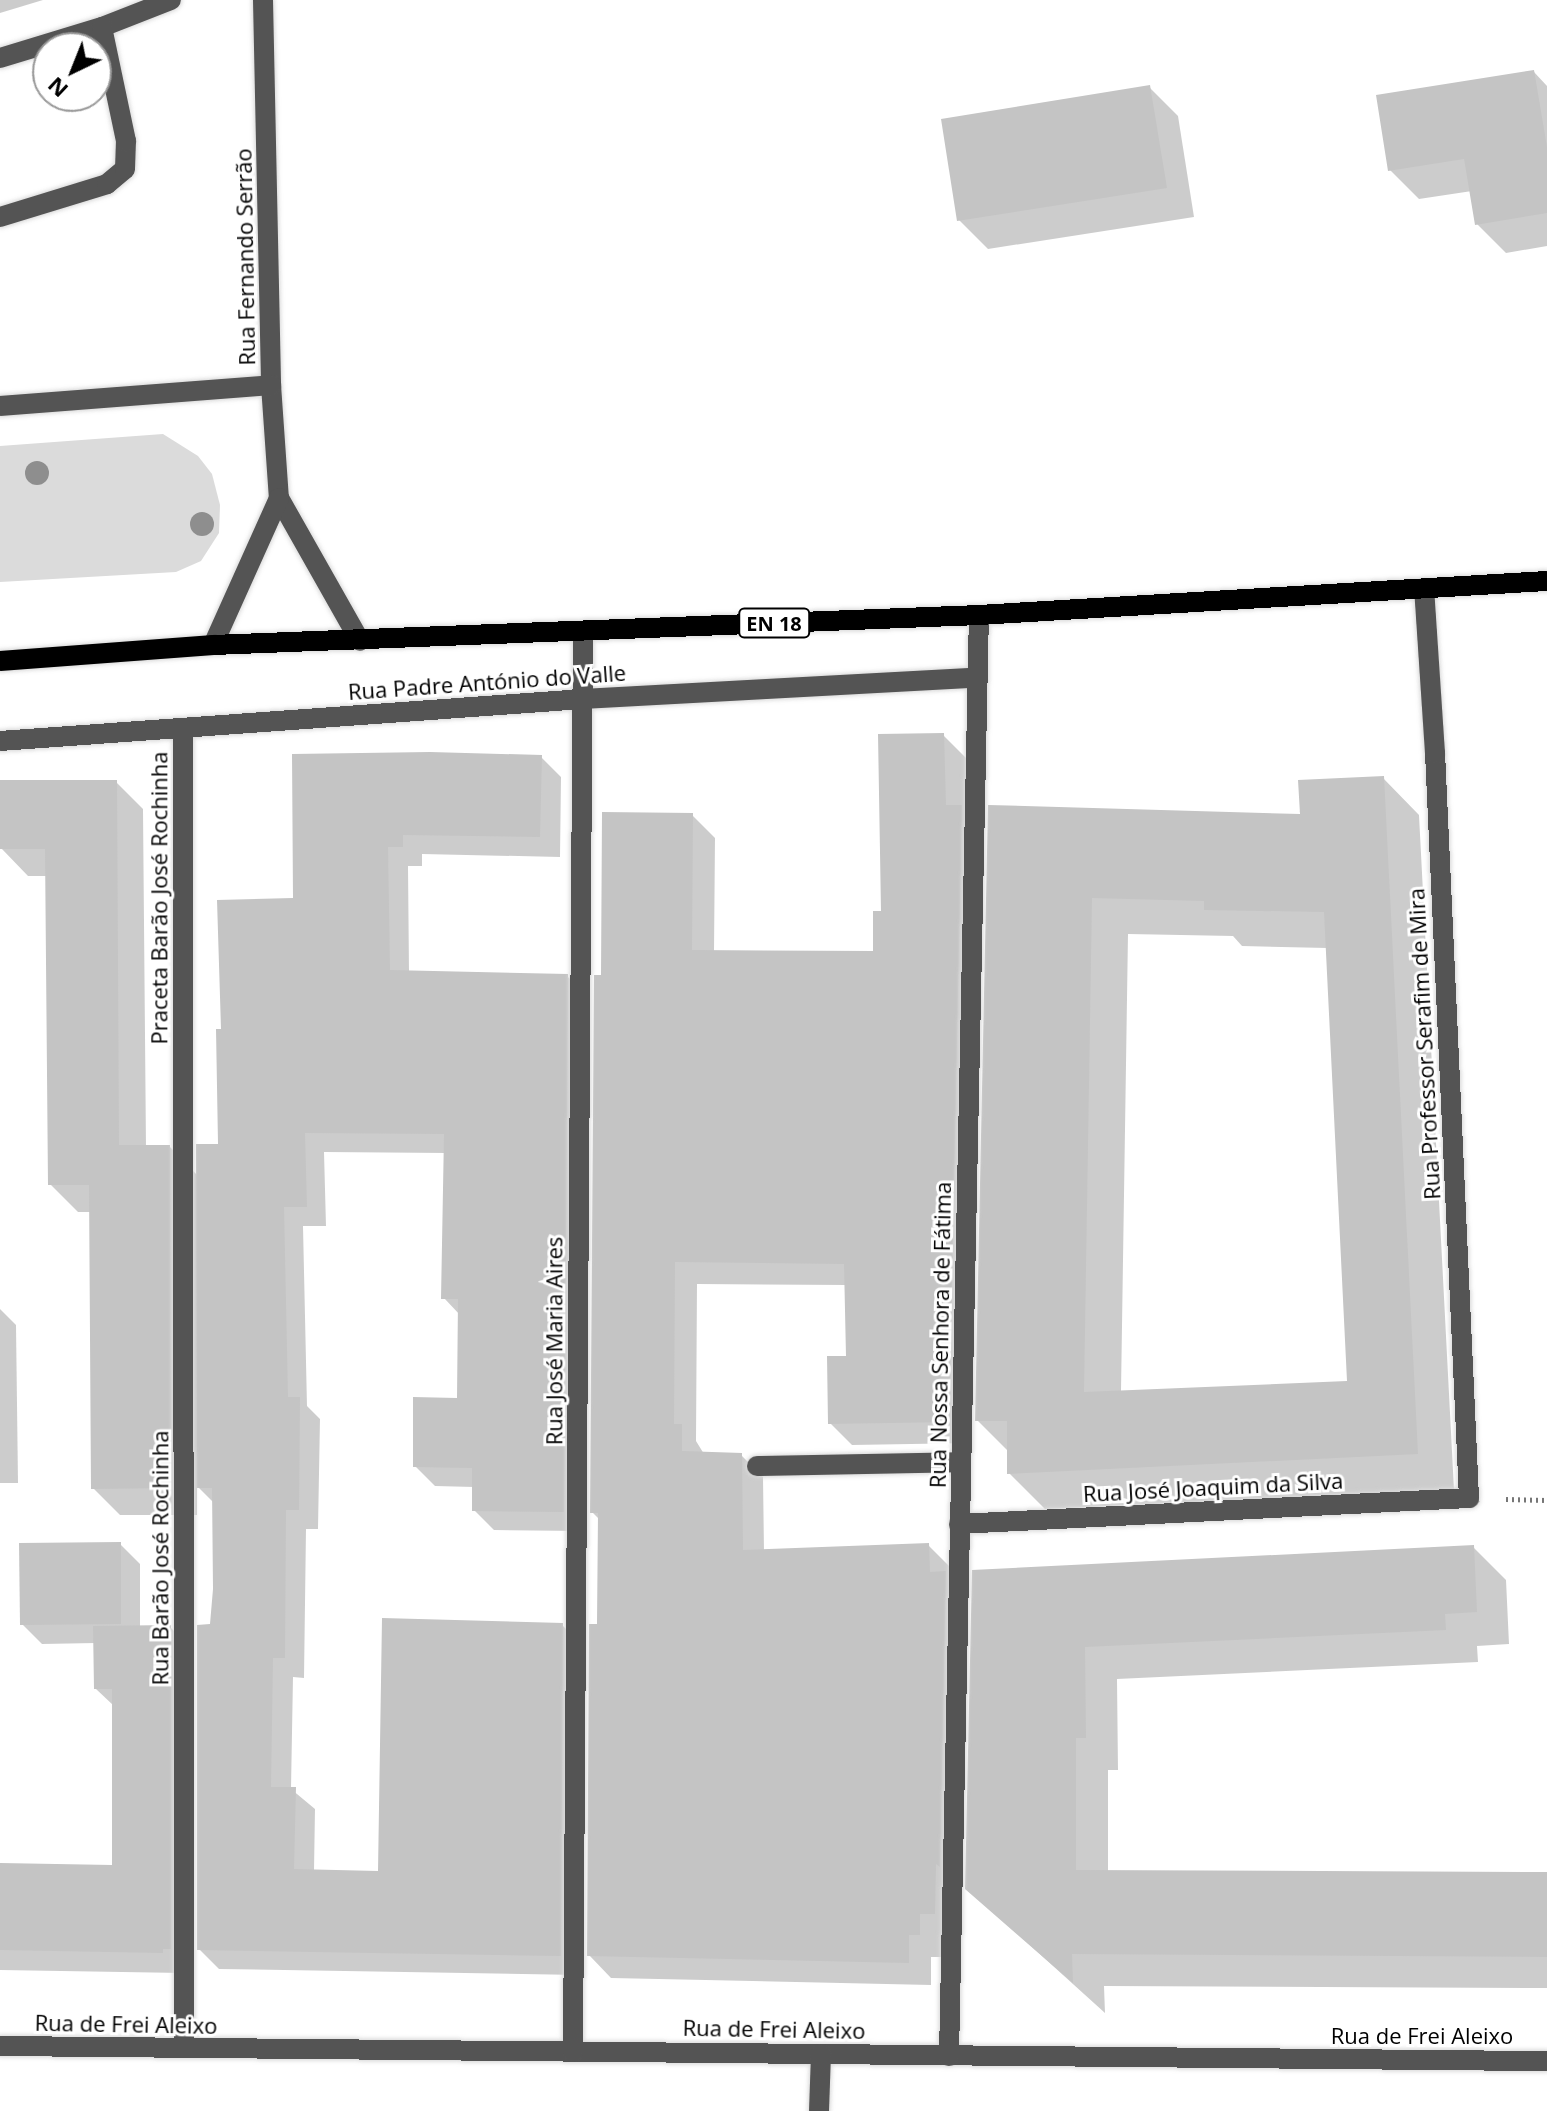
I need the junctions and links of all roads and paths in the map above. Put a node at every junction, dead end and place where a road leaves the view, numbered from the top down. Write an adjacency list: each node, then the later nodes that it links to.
1 (171, 0): 3 (street)
2 (263, 0): 6 (street, Rua Fernando Serrão)
3 (102, 27): 4 (street); 5 (street)
4 (0, 58)
5 (0, 217)
6 (271, 385): 7 (street, Rua Fernando Serrão); 8 (street)
7 (0, 406)
8 (279, 498): 13 (street); 14 (street)
9 (1547, 581): 10 (main road, EN 18)
10 (1424, 588): 11 (main road, EN 18); 23 (street, Rua Professor Serafim de Mira)
11 (979, 615): 12 (main road, EN 18); 16 (street, Rua Nossa Senhora de Fátima)
12 (583, 631): 13 (main road, EN 18); 17 (street, Rua José Maria Aires)
13 (360, 641): 14 (main road, EN 18)
14 (213, 645): 15 (main road, EN 18)
15 (0, 661)
16 (977, 678): 17 (street, Rua Padre António do Valle); 21 (street, Rua Nossa Senhora de Fátima)
17 (583, 699): 18 (street, Rua Padre António do Valle); 27 (street, Rua José Maria Aires)
18 (183, 728): 19 (street, Rua Padre António do Valle); 20 (street, Praceta Barão José Rochinha)
19 (0, 741)
20 (183, 1067): 26 (street, Rua Barão José Rochinha)
21 (961, 1462): 22 (street); 24 (street, Rua Nossa Senhora de Fátima)
22 (757, 1466)
23 (1469, 1498): 24 (street, Rua José Joaquim da Silva)
24 (959, 1524): 29 (street, Rua Nossa Senhora de Fátima)
25 (0, 2046): 26 (street, Rua de Frei Aleixo)
26 (184, 2048): 27 (street, Rua de Frei Aleixo)
27 (573, 2052): 28 (street, Rua de Frei Aleixo)
28 (821, 2054): 29 (street, Rua de Frei Aleixo); 31 (street)
29 (949, 2056): 30 (street, Rua de Frei Aleixo)
30 (1547, 2061)
31 (819, 2111)

